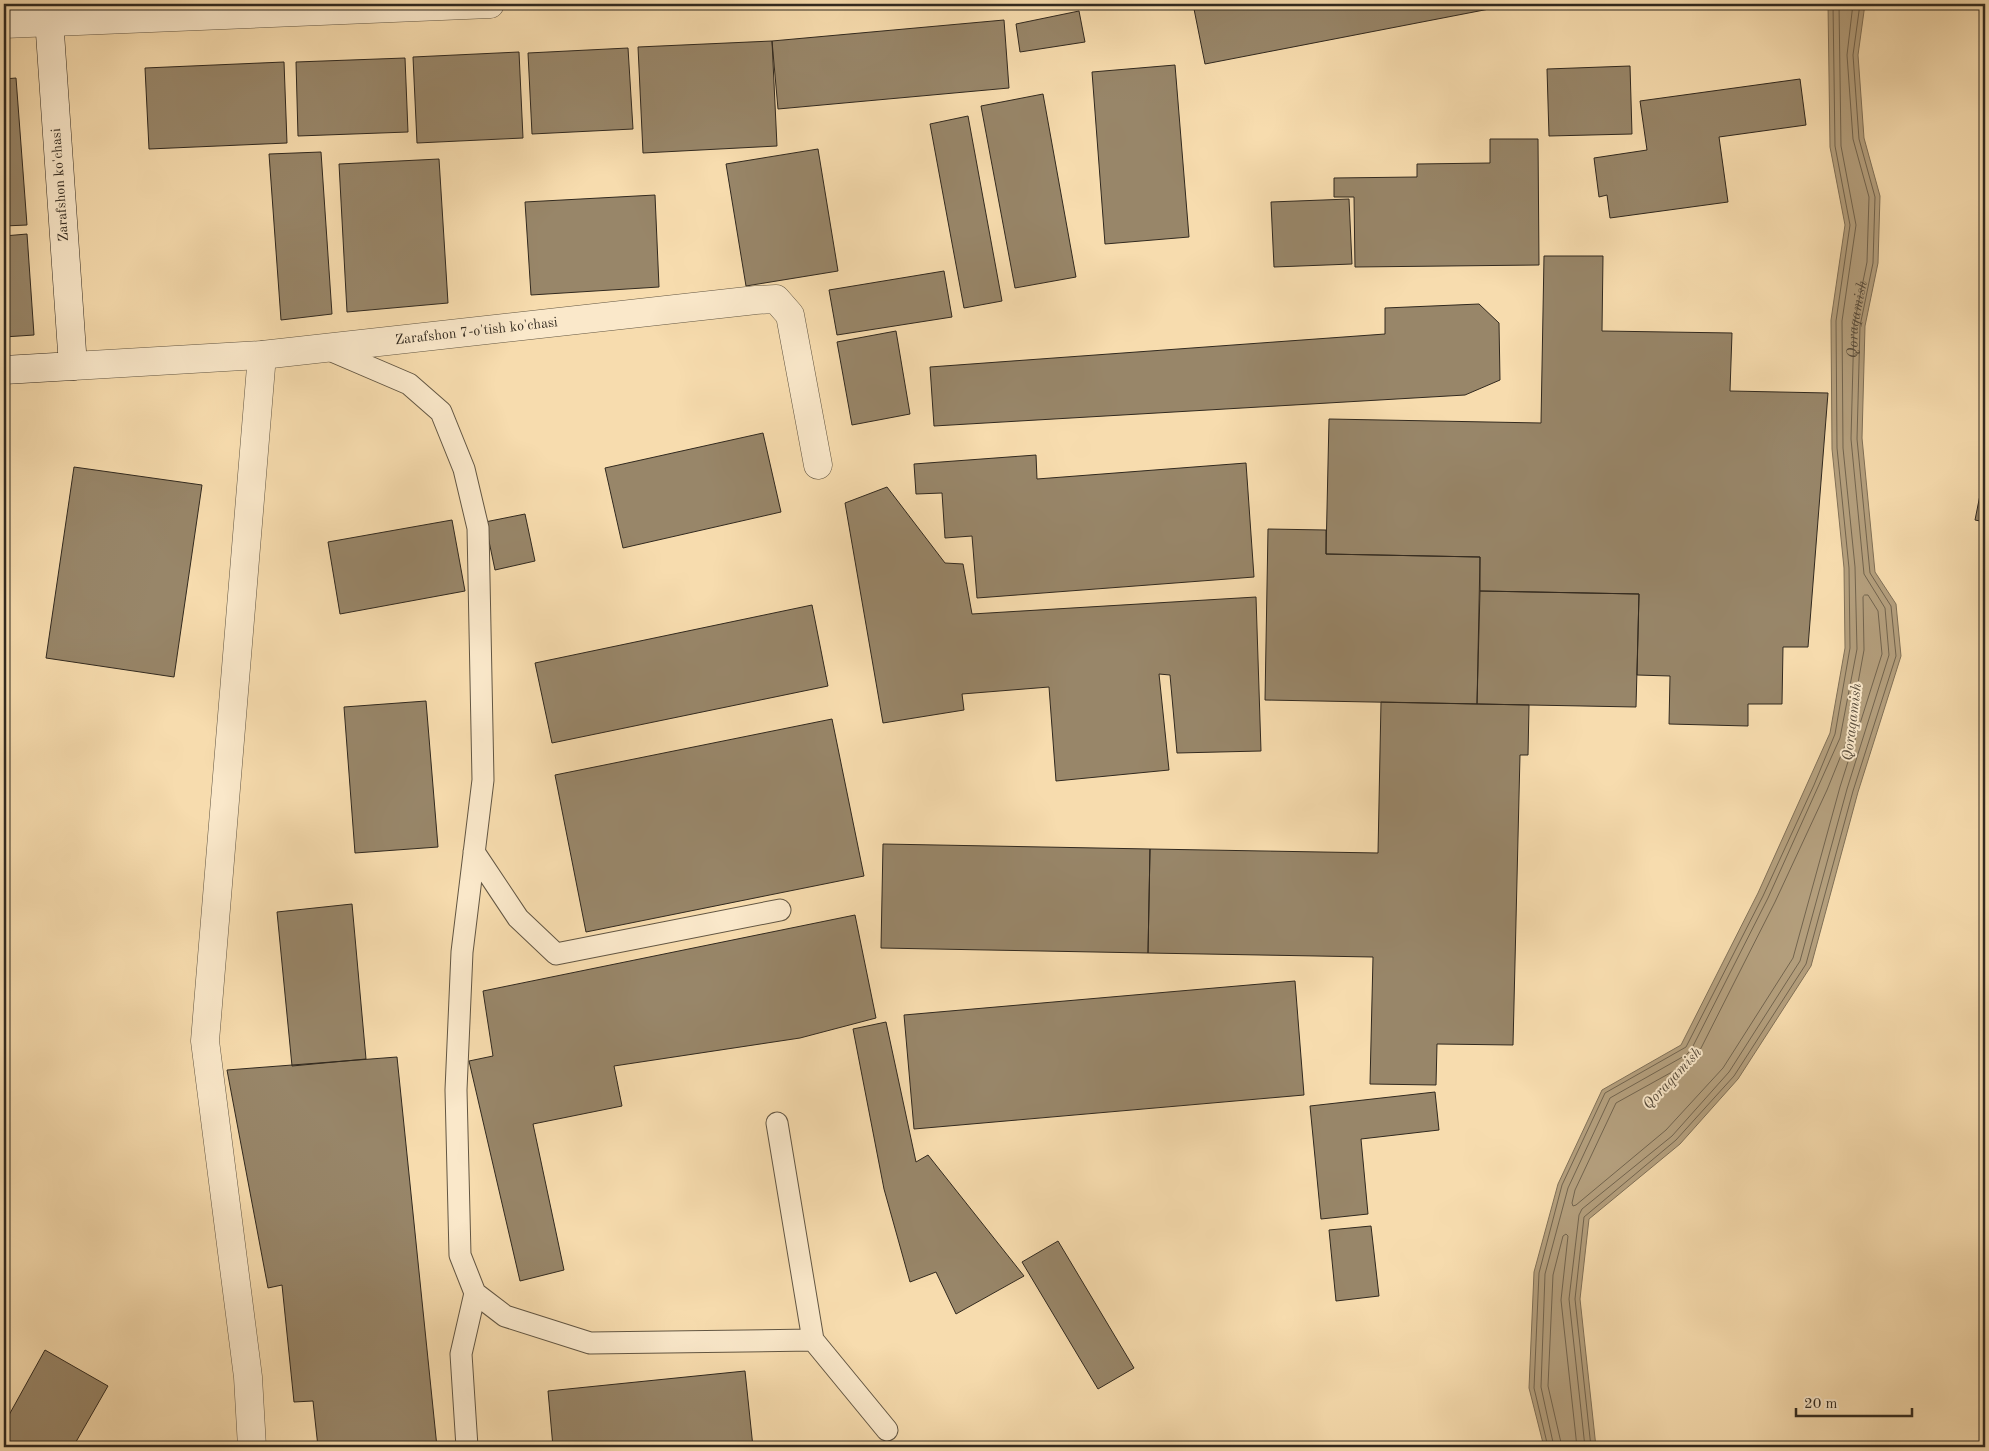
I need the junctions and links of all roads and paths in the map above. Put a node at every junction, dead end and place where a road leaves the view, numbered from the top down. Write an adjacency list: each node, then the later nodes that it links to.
1 (490, 4): 2 (street)
2 (48, 13): 3 (street); 6 (street, Zarafshon ko'chasi)
3 (4, 24)
4 (325, 348): 5 (street, Zarafshon 7-o'tish ko'chasi); 8 (street, Zarafshon 7-o'tish ko'chasi); 9 (lane)
5 (262, 355): 6 (street, Zarafshon 7-o'tish ko'chasi); 15 (street)
6 (73, 366): 7 (street, Zarafshon 7-o'tish ko'chasi)
7 (4, 370)
8 (818, 465)
9 (474, 852): 10 (lane); 12 (lane)
10 (780, 910)
11 (777, 1123): 13 (lane)
12 (475, 1293): 13 (lane); 16 (lane)
13 (813, 1340): 14 (lane)
14 (887, 1430)
15 (252, 1447)
16 (467, 1447)

